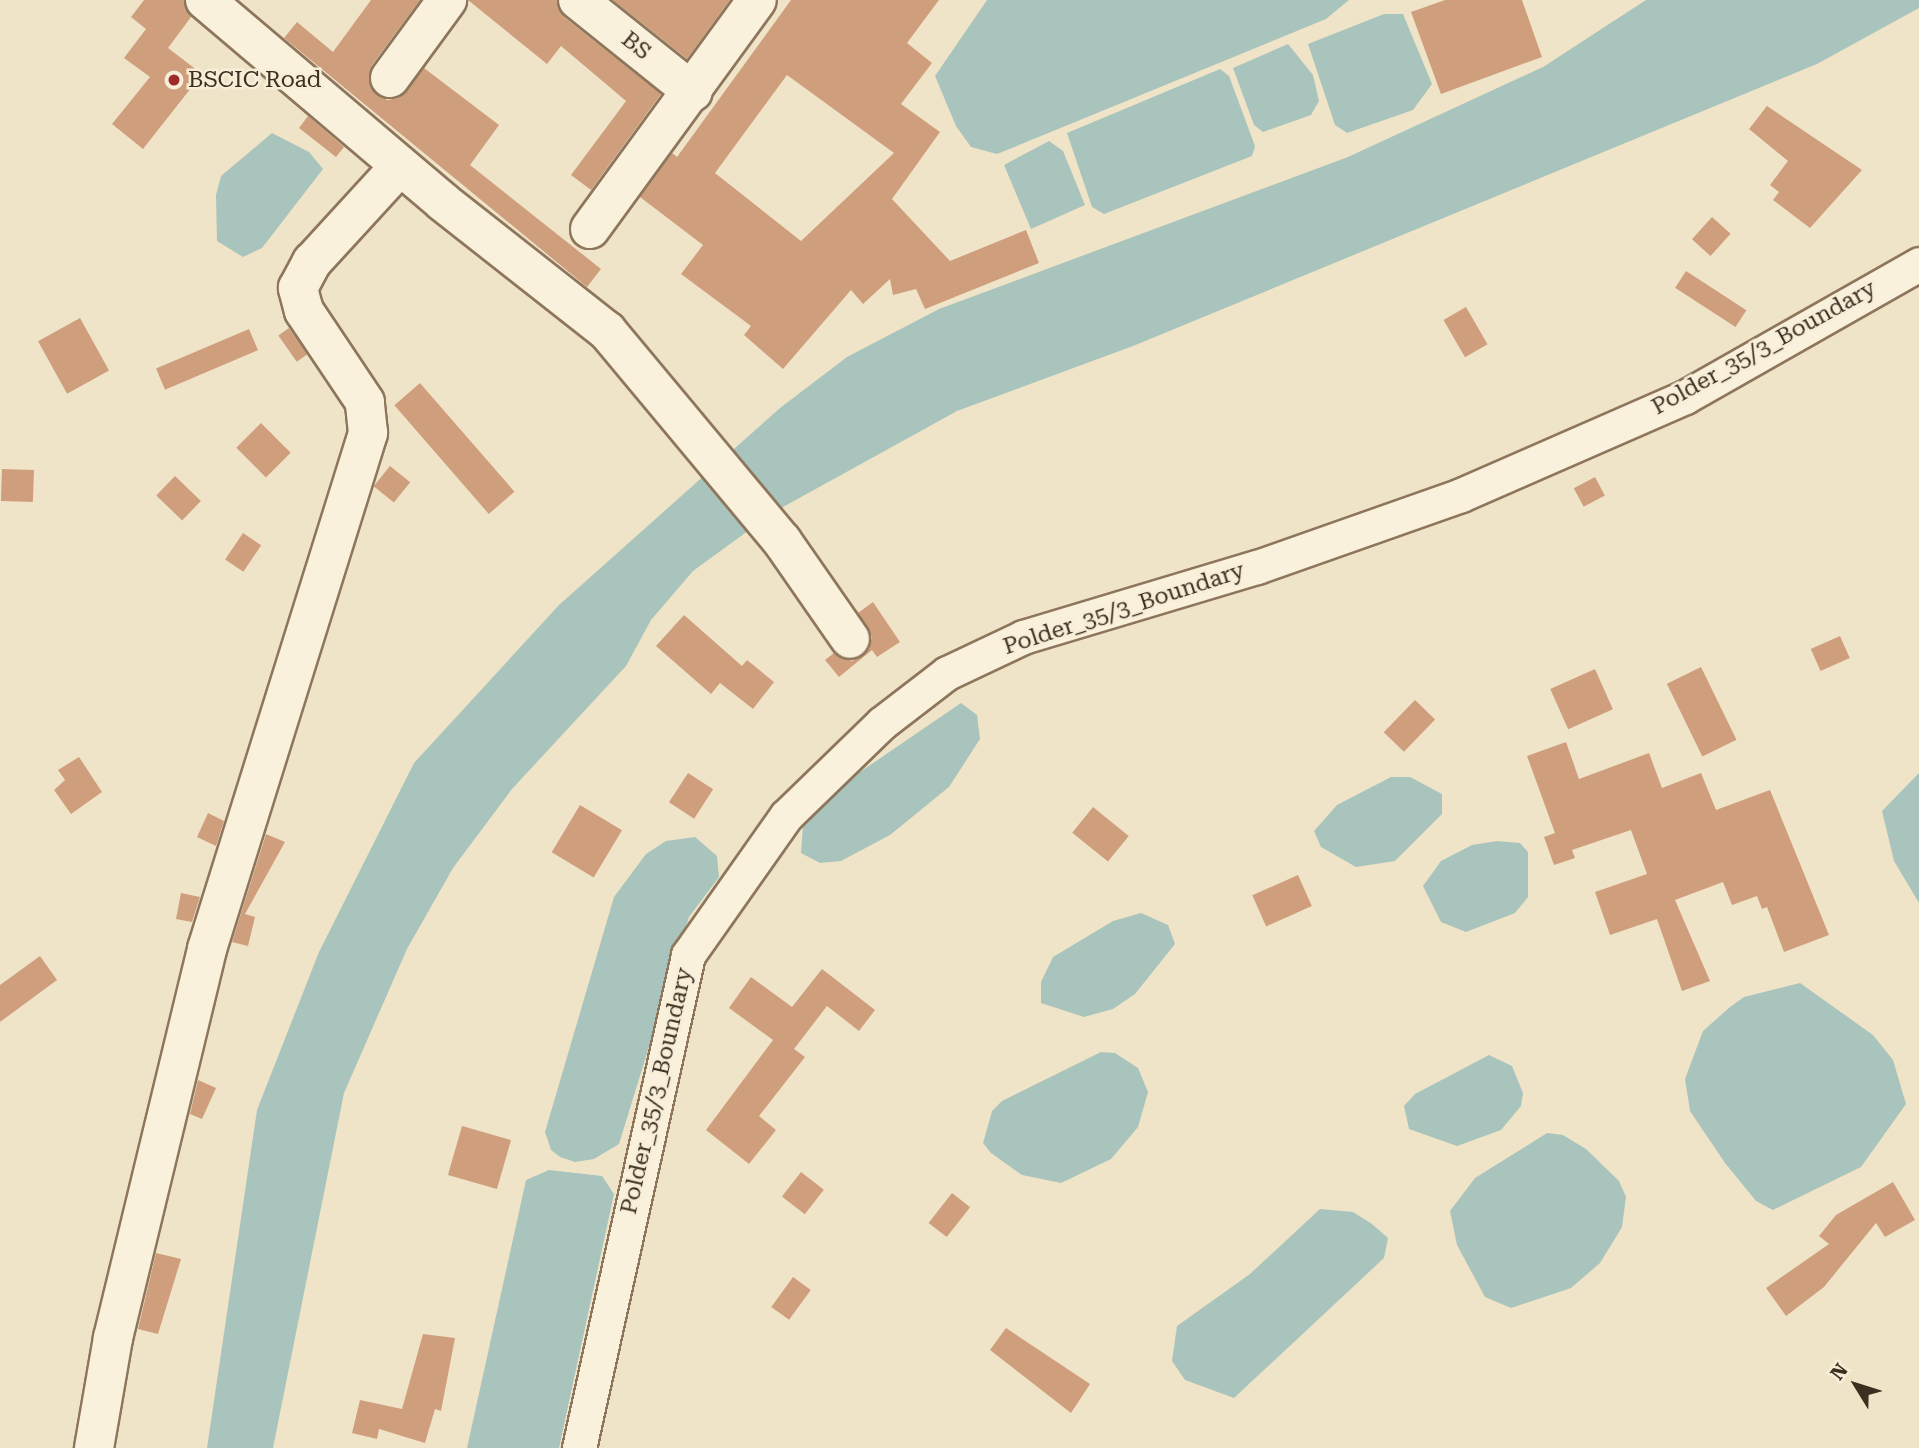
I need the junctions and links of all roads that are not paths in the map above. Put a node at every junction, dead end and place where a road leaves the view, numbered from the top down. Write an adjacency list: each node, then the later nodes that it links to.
1 (205, 0): 7 (street)
2 (447, 0): 5 (street)
3 (578, 0): 6 (street, BS)
4 (757, 0): 6 (street)
5 (390, 78)
6 (693, 92): 8 (street)
7 (400, 166): 10 (street); 11 (street)
8 (590, 229)
9 (1919, 264): 12 (street, Polder_35/3_Boundary)
10 (850, 639)
11 (94, 1448)
12 (579, 1448)

